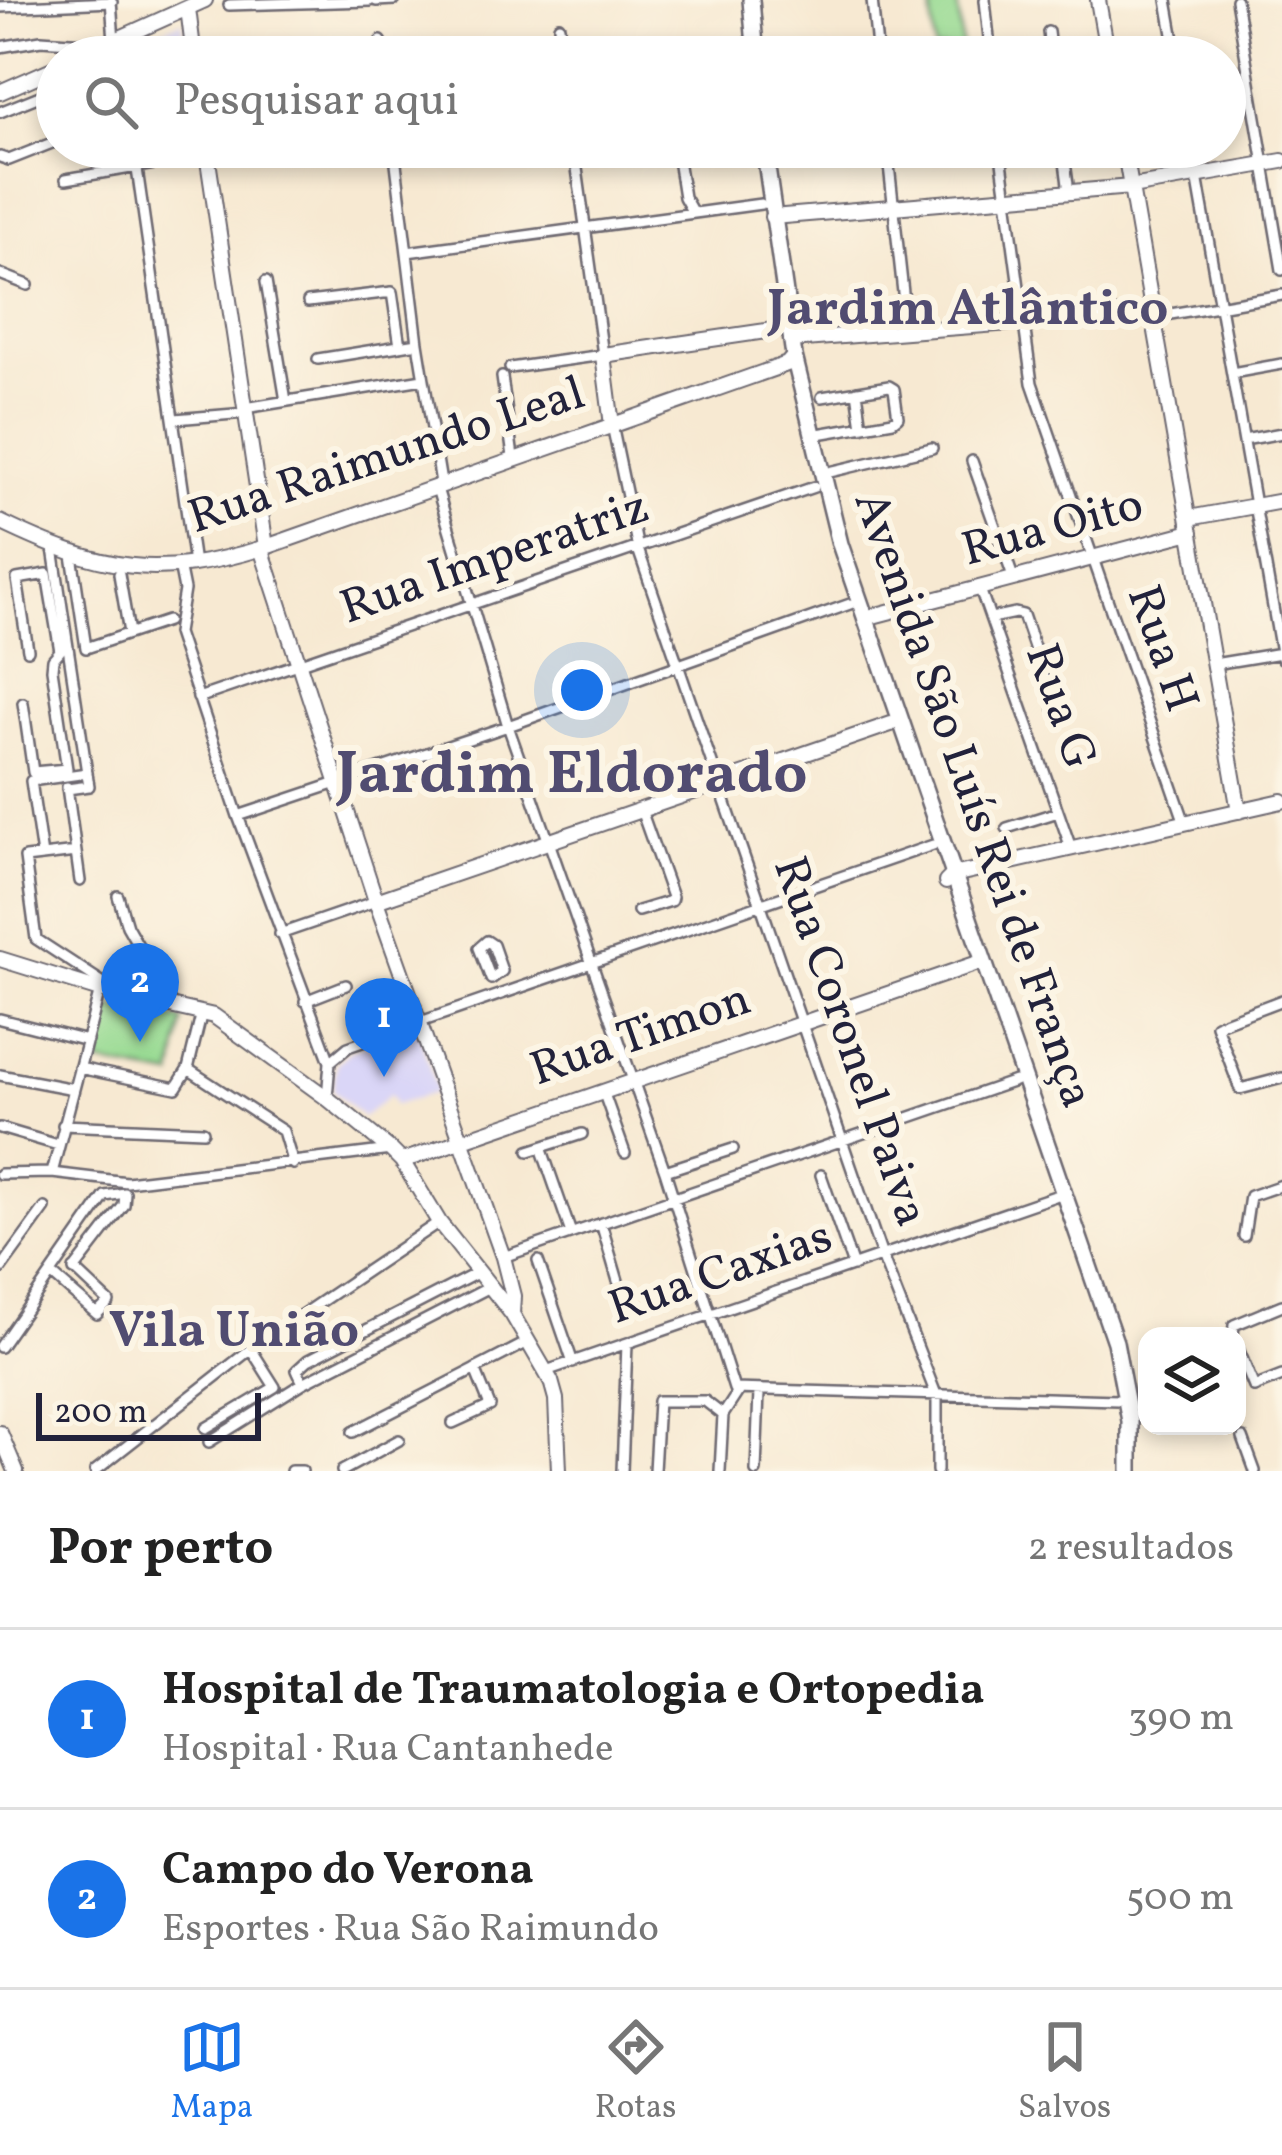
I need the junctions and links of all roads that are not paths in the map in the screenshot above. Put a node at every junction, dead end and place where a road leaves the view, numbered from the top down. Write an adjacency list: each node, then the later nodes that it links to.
1 (206, 0): 14 (street)
2 (395, 0): 11 (street)
3 (747, 0): 21 (main road)
4 (872, 0): 22 (street)
5 (985, 0): 23 (street)
6 (1098, 0): 25 (street)
7 (1167, 0): 26 (street)
8 (1236, 0): 27 (street)
9 (112, 1): 13 (street); 17 (street)
10 (343, 1): 11 (street); 12 (street)
11 (373, 1)
12 (229, 5)
13 (0, 7)
14 (188, 8): 18 (street); 19 (street)
15 (559, 26): 20 (street)
16 (1048, 32): 24 (street)
17 (110, 36)
18 (126, 36)
19 (191, 36)
20 (560, 36)
21 (750, 36)
22 (876, 36)
23 (989, 36)
24 (1048, 36)
25 (1104, 36)
26 (1173, 36)
27 (1242, 36)
28 (36, 41): 29 (street)
29 (0, 47)
30 (1246, 60): 33 (street)
31 (36, 76): 32 (street)
32 (0, 92)
33 (1252, 96): 35 (street); 51 (street)
34 (36, 97): 36 (street)
35 (1246, 97)
36 (0, 112)
37 (36, 149): 38 (street)
38 (0, 157)
39 (1282, 165): 51 (street)
40 (141, 168): 52 (street)
41 (209, 168): 84 (street)
42 (397, 168): 62 (street)
43 (577, 168): 61 (street, Rua Coronel Paiva)
44 (679, 168): 60 (street)
45 (759, 168): 59 (main road, Avenida São Luís Rei de França)
46 (765, 168): 59 (main road, Avenida São Luís Rei de França)
47 (889, 168): 58 (street)
48 (1003, 168): 57 (street, Rua H)
49 (1066, 168): 56 (street)
50 (1127, 168): 55 (street)
51 (1264, 168): 54 (street); 63 (street)
52 (137, 169): 53 (street); 85 (street)
53 (65, 179)
54 (1198, 179): 55 (street); 69 (street)
55 (1131, 191): 56 (street); 70 (street)
56 (1069, 192): 57 (street)
57 (1006, 197): 58 (street); 71 (street, Rua H)
58 (893, 206): 59 (street); 72 (street)
59 (767, 211): 60 (street); 75 (main road, Avenida São Luís Rei de França)
60 (693, 213): 61 (street)
61 (585, 227): 62 (street); 76 (street, Rua Coronel Paiva)
62 (407, 252): 73 (street)
63 (1282, 270)
64 (0, 274): 66 (street)
65 (266, 282): 83 (street)
66 (28, 285)
67 (1282, 295): 69 (street)
68 (308, 302): 74 (street)
69 (1220, 306): 70 (street); 79 (street)
70 (1153, 314): 71 (street); 100 (street)
71 (1023, 321): 72 (street); 105 (street, Rua H)
72 (907, 329): 75 (street)
73 (418, 343): 74 (street); 80 (street)
74 (400, 346): 77 (street)
75 (788, 347): 76 (street); 86 (street, Rua Raimundo Leal); 89 (main road, Avenida São Luís Rei de França); 94 (main road, Avenida São Luís Rei de França)
76 (603, 355): 86 (street, Rua Coronel Paiva); 92 (street)
77 (318, 359)
78 (1282, 364): 79 (street)
79 (1232, 374): 90 (street)
80 (423, 379): 83 (street); 95 (street)
81 (856, 391): 82 (street); 87 (street); 87 (street)
82 (822, 397)
83 (286, 401): 84 (street)
84 (246, 410): 85 (street); 101 (street)
85 (175, 419): 106 (street)
86 (612, 425): 92 (street, Rua Raimundo Leal); 103 (street, Rua Coronel Paiva)
87 (862, 427): 89 (street)
88 (1282, 433): 90 (street)
89 (812, 435): 94 (main road, Avenida São Luís Rei de França)
90 (1244, 440): 97 (street)
91 (932, 448): 94 (street, Rua Imperatriz)
92 (513, 458): 95 (street, Rua Raimundo Leal)
93 (972, 460): 108 (street)
94 (818, 481): 103 (street, Rua Imperatriz); 110 (main road, Avenida São Luís Rei de França); 112 (main road, Avenida São Luís Rei de França)
95 (438, 484): 101 (street, Rua Raimundo Leal); 111 (street)
96 (1282, 501): 97 (street)
97 (1256, 511): 98 (street); 100 (street, Rua Oito); 115 (street)
98 (1282, 511)
99 (0, 522): 102 (street, Rua Raimundo Leal)
100 (1190, 526): 105 (street, Rua Oito); 120 (street)
101 (263, 547): 106 (street, Rua Raimundo Leal); 119 (street)
102 (53, 548): 104 (street, Rua Raimundo Leal); 122 (street)
103 (638, 549): 111 (street, Rua Imperatriz); 121 (street, Rua Coronel Paiva)
104 (72, 555): 106 (street, Rua Raimundo Leal); 116 (street)
105 (1091, 559): 108 (street, Rua Oito); 139 (street, Rua H)
106 (186, 565): 124 (street)
107 (119, 574): 116 (street)
108 (1014, 580): 109 (street, Rua Oito)
109 (980, 589): 112 (street, Rua Oito); 113 (street, Rua G)
110 (850, 604): 121 (street); 127 (main road, Avenida São Luís Rei de França)
111 (470, 607): 119 (street, Rua Imperatriz); 128 (street)
112 (865, 618): 127 (main road, Avenida São Luís Rei de França)
113 (991, 618): 126 (street); 137 (street, Rua G)
114 (167, 621): 116 (street)
115 (1279, 626): 118 (street)
116 (129, 633)
117 (28, 650): 123 (street)
118 (1281, 655): 120 (street)
119 (297, 663): 124 (street, Rua Imperatriz); 131 (street)
120 (1214, 664): 136 (street)
121 (679, 666): 128 (street); 132 (street, Rua Coronel Paiva)
122 (72, 672): 123 (street); 129 (street)
123 (53, 675): 125 (street)
124 (198, 698): 138 (street)
125 (23, 703)
126 (1055, 709)
127 (894, 720): 132 (street); 142 (main road, Avenida São Luís Rei de França); 146 (main road, Avenida São Luís Rei de França)
128 (508, 726): 131 (street); 141 (street)
129 (87, 771): 130 (street); 133 (street)
130 (65, 776): 133 (street); 145 (street)
131 (337, 783): 138 (street); 149 (street)
132 (718, 783): 135 (street); 150 (street, Rua Coronel Paiva)
133 (67, 789): 144 (street)
134 (1282, 801): 136 (street)
135 (641, 810): 141 (street); 151 (street)
136 (1239, 811): 139 (street)
137 (1058, 812): 140 (street); 143 (street, Rua G)
138 (238, 816): 152 (street)
139 (1185, 823): 143 (street)
140 (1007, 828)
141 (547, 842): 149 (street); 154 (street)
142 (933, 844): 146 (main road, Avenida São Luís Rei de França); 150 (street)
143 (1071, 848): 146 (street)
144 (76, 852): 145 (street); 147 (street)
145 (42, 856): 158 (street)
146 (950, 878): 155 (main road, Avenida São Luís Rei de França); 249 (main road, Avenida São Luís Rei de França)
147 (80, 881)
148 (118, 896): 162 (street)
149 (376, 901): 152 (street); 165 (street)
150 (760, 905): 154 (street); 166 (street, Rua Coronel Paiva)
151 (638, 911)
152 (280, 934): 160 (street)
153 (0, 959): 158 (street)
154 (590, 961): 159 (street); 173 (street)
155 (975, 964): 166 (street, Rua Timon); 174 (main road, Avenida São Luís Rei de França)
156 (499, 976): 159 (street)
157 (346, 986): 160 (street)
158 (100, 990): 162 (street); 167 (street)
159 (504, 990): 165 (street)
160 (304, 1000): 168 (street)
161 (1282, 1000): 172 (street)
162 (172, 1005): 163 (street)
163 (202, 1012): 170 (street); 177 (street)
164 (0, 1019): 167 (street)
165 (419, 1021): 168 (street); 182 (street)
166 (802, 1022): 173 (street, Rua Timon); 183 (street, Rua Coronel Paiva)
167 (87, 1041): 169 (street)
168 (330, 1062): 177 (street)
169 (79, 1068): 170 (street); 175 (street)
170 (188, 1069): 188 (street)
171 (0, 1075): 175 (street)
172 (1282, 1078)
173 (633, 1081): 176 (street, Rua Timon); 189 (street)
174 (1015, 1081): 183 (street); 194 (main road, Avenida São Luís Rei de França)
175 (74, 1089): 178 (street)
176 (603, 1091): 182 (street, Rua Timon); 186 (street)
177 (327, 1097): 187 (street)
178 (63, 1125): 180 (street); 184 (street)
179 (0, 1128): 184 (street)
180 (203, 1131)
181 (583, 1134): 199 (street)
182 (462, 1138): 187 (street, Rua Timon); 202 (street)
183 (842, 1141): 195 (street); 201 (street, Rua Coronel Paiva)
184 (58, 1145): 190 (street)
185 (733, 1149): 189 (street)
186 (625, 1153)
187 (396, 1156): 188 (street); 197 (street)
188 (293, 1164): 190 (street)
189 (665, 1171): 195 (street)
190 (52, 1173): 191 (street)
191 (0, 1174)
192 (821, 1175): 205 (street)
193 (1282, 1185): 200 (street)
194 (1055, 1196): 201 (street, Rua Caxias); 229 (main road, Avenida São Luís Rei de França)
195 (674, 1198): 198 (street); 214 (street)
196 (45, 1208): 206 (street)
197 (440, 1222): 208 (street); 219 (street)
198 (601, 1223): 199 (street); 210 (street)
199 (571, 1233): 202 (street)
200 (1244, 1236)
201 (882, 1256): 205 (street, Rua Caxias); 228 (street, Rua Coronel Paiva)
202 (503, 1257): 213 (street)
203 (62, 1258): 207 (street); 207 (street); 209 (street)
204 (538, 1261): 220 (street)
205 (853, 1266): 214 (street, Rua Caxias)
206 (0, 1270)
207 (74, 1270): 209 (street)
208 (478, 1272): 211 (street); 225 (street)
209 (51, 1274): 218 (street)
210 (618, 1281)
211 (490, 1286): 213 (street); 225 (street)
212 (1282, 1305): 215 (street)
213 (512, 1314): 216 (street)
214 (710, 1316): 217 (street, Rua Caxias); 226 (street)
215 (1234, 1327)
216 (527, 1342): 222 (street); 223 (street)
217 (627, 1344): 220 (street, Rua Caxias); 244 (street)
218 (0, 1347)
219 (251, 1349): 232 (street); 239 (street)
220 (573, 1363): 223 (street, Rua Caxias)
221 (1246, 1368): 224 (street)
222 (475, 1369): 231 (street); 233 (street)
223 (546, 1372): 243 (street)
224 (1282, 1376)
225 (303, 1383): 237 (street)
226 (738, 1392): 227 (street); 230 (street)
227 (759, 1392): 228 (street); 247 (street)
228 (937, 1396): 229 (street); 248 (street, Rua Coronel Paiva)
229 (1118, 1400): 249 (main road, Avenida São Luís Rei de França)
230 (724, 1415): 245 (street); 246 (street)
231 (453, 1423)
232 (206, 1429)
233 (352, 1432)
234 (0, 1433): 238 (street)
235 (1243, 1438): 250 (street)
236 (400, 1440): 242 (street)
237 (208, 1442)
238 (16, 1471)
239 (95, 1471)
240 (291, 1471): 241 (street)
241 (302, 1471)
242 (342, 1471)
243 (559, 1471)
244 (622, 1471)
245 (654, 1471)
246 (721, 1471)
247 (756, 1471)
248 (937, 1471)
249 (1126, 1471)
250 (1256, 1471)

